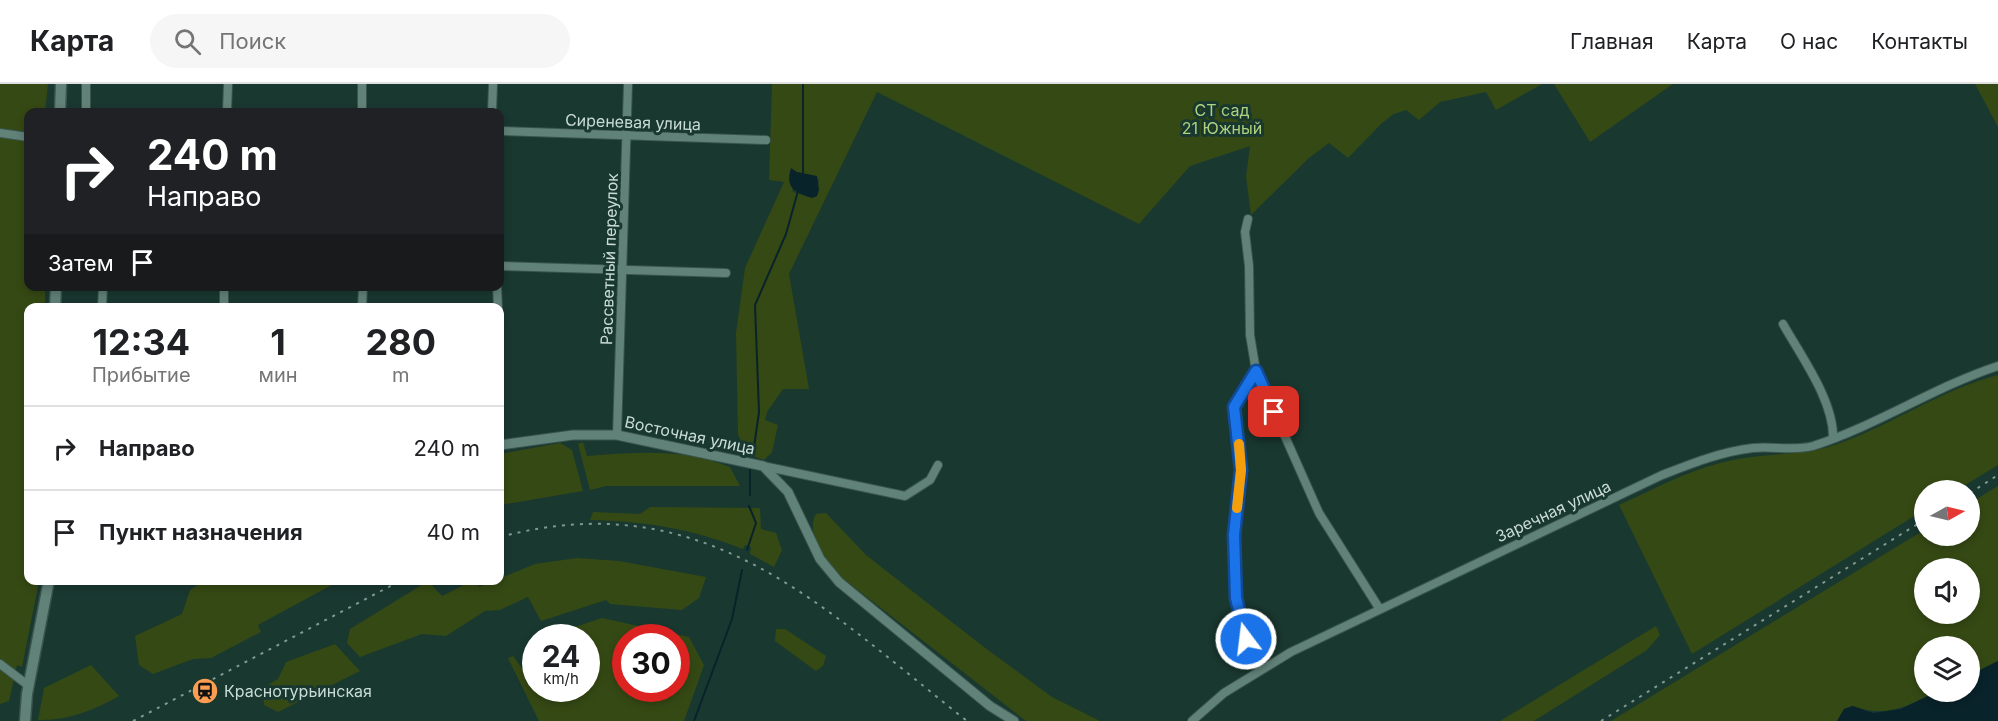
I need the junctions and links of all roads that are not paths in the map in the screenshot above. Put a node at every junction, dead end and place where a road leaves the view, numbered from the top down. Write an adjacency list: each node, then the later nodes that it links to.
1 (61, 84): 7 (main road)
2 (86, 84): 8 (street)
3 (228, 84): 9 (street)
4 (362, 84): 10 (street)
5 (494, 84): 11 (street)
6 (628, 84): 14 (street, Рассветный переулок)
7 (60, 108)
8 (86, 108)
9 (227, 108)
10 (362, 108)
11 (492, 108)
12 (504, 131): 14 (street, Сиреневая улица)
13 (0, 133): 15 (street)
14 (626, 135): 16 (street, Сиреневая улица); 19 (street, Рассветный переулок)
15 (24, 136)
16 (766, 140)
17 (1248, 219): 23 (street)
18 (504, 266): 19 (street)
19 (622, 270): 20 (street); 24 (street, Рассветный переулок)
20 (726, 273)
21 (1784, 324): 25 (street)
22 (1998, 366): 25 (street, Заречная улица)
23 (1256, 371): 30 (street); 32 (street)
24 (617, 435): 26 (street, Восточная улица); 28 (street, Восточная улица)
25 (1833, 438): 30 (street, Заречная улица)
26 (504, 444)
27 (938, 465): 28 (street)
28 (763, 466): 35 (street, Восточная улица)
29 (48, 585): 33 (main road)
30 (1379, 609): 32 (street, Заречная улица)
31 (0, 664): 33 (street)
32 (1260, 669): 36 (street, Заречная улица)
33 (29, 686): 34 (main road)
34 (25, 721)
35 (1014, 721)
36 (1192, 721)

